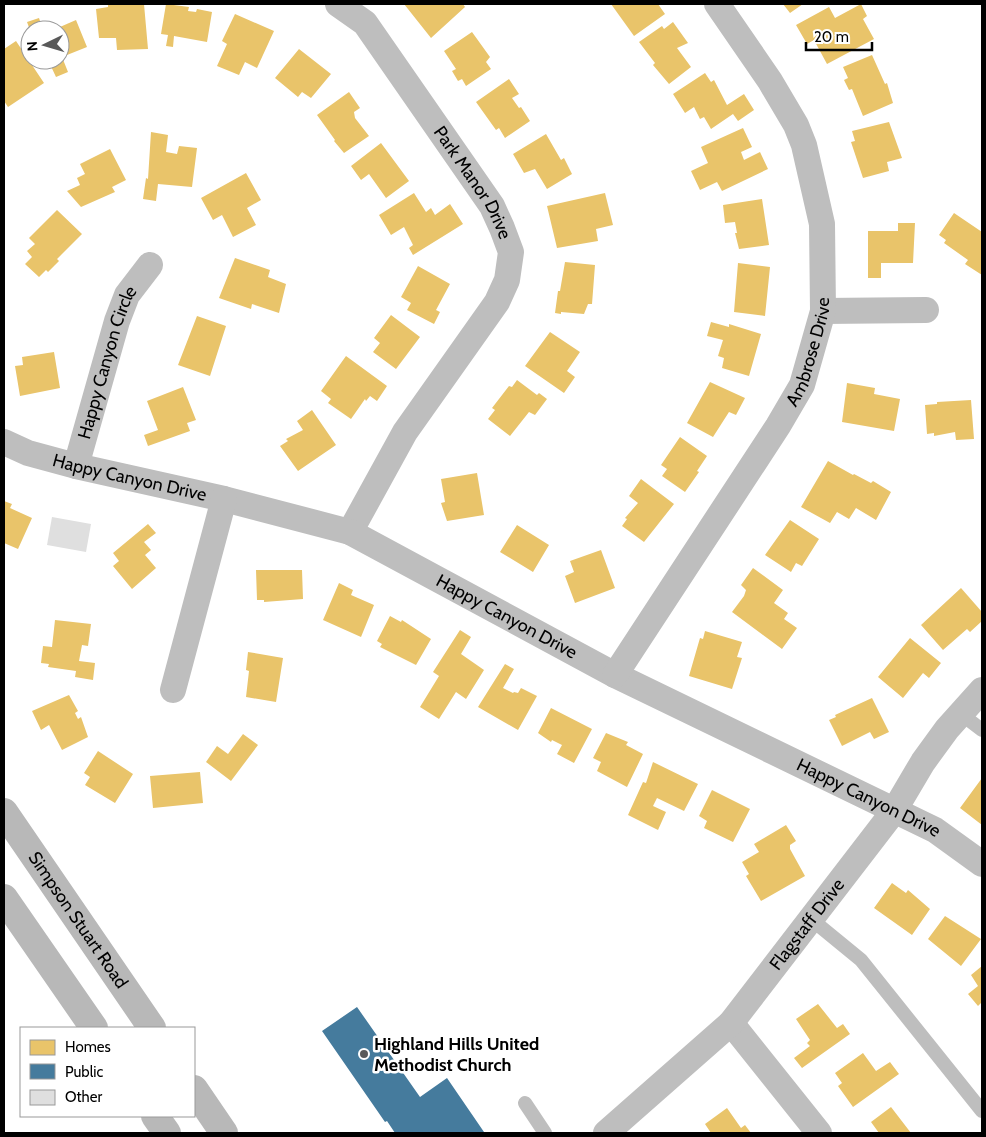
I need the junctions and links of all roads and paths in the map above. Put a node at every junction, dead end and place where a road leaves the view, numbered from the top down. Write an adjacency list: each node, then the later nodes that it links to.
1 (338, 4): 9 (street, Park Manor Drive)
2 (717, 4): 5 (street, Ambrose Drive)
3 (150, 265): 7 (street, Happy Canyon Circle)
4 (926, 310): 5 (street)
5 (823, 311): 10 (street, Ambrose Drive)
6 (4, 442): 7 (street, Happy Canyon Drive)
7 (76, 466): 8 (street, Happy Canyon Drive)
8 (224, 499): 9 (street, Happy Canyon Drive); 11 (street)
9 (350, 532): 10 (street, Happy Canyon Drive)
10 (615, 675): 15 (street, Happy Canyon Drive)
11 (173, 690)
12 (982, 690): 13 (street, Flagstaff Drive)
13 (961, 714): 14 (lane); 15 (street, Flagstaff Drive)
14 (982, 730)
15 (894, 811): 17 (street, Happy Canyon Drive); 19 (street, Flagstaff Drive)
16 (4, 812): 22 (main road, Simpson Stuart Road)
17 (982, 864)
18 (4, 898): 21 (main road)
19 (811, 919): 20 (street, Flagstaff Drive); 25 (lane)
20 (731, 1023): 27 (street, Flagstaff Drive); 31 (street)
21 (93, 1027)
22 (151, 1027)
23 (195, 1090): 29 (main road)
24 (525, 1103): 30 (lane)
25 (982, 1111)
26 (156, 1117): 28 (main road)
27 (615, 1130)
28 (167, 1133)
29 (224, 1133)
30 (545, 1133)
31 (819, 1133)

